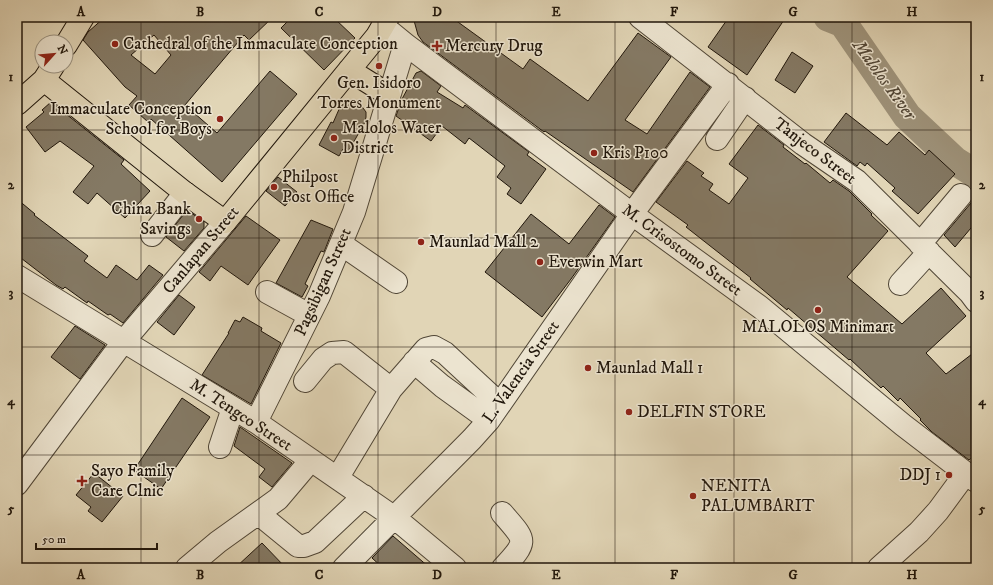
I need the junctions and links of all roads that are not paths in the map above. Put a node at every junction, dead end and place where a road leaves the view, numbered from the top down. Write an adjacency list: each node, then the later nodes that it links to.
1 (84, 17): 4 (main road)
2 (640, 17): 9 (street, Tanjeco Street)
3 (385, 21): 5 (street, M. Crisostomo Street); 6 (main road, Canlapan Street)
4 (73, 34)
5 (405, 44): 10 (street, Pagsibigan Street); 16 (street, M. Crisostomo Street)
6 (350, 70): 10 (main road); 17 (main road, Canlapan Street)
7 (47, 74): 12 (main road)
8 (49, 74): 14 (main road)
9 (728, 84): 11 (street, Tanjeco Street); 16 (street, L. Valencia Street)
10 (389, 95): 19 (street, Pagsibigan Street)
11 (745, 98): 13 (street); 20 (street, Tanjeco Street)
12 (17, 104)
13 (717, 139)
14 (185, 192): 17 (main road); 18 (street)
15 (961, 195): 20 (street)
16 (632, 214): 31 (street, L. Valencia Street); 36 (street, M. Crisostomo Street)
17 (225, 222): 27 (street, Canlapan Street)
18 (152, 235)
19 (341, 244): 22 (street); 26 (street, Pagsibigan Street)
20 (925, 248): 23 (street); 25 (street, Tanjeco Street)
21 (17, 276): 27 (street, M. Tengco Street)
22 (396, 282)
23 (900, 284)
24 (267, 292): 26 (street)
25 (976, 301)
26 (309, 315): 32 (street, Pagsibigan Street)
27 (123, 342): 30 (street, M. Tengco Street); 37 (street, Canlapan Street)
28 (305, 381): 29 (street)
29 (391, 389): 31 (street); 35 (street)
30 (233, 408): 32 (street, M. Tengco Street); 33 (street)
31 (494, 412): 41 (street, L. Valencia Street)
32 (256, 422): 34 (street, M. Tengco Street)
33 (220, 446)
34 (311, 460): 35 (street, M. Tengco Street); 40 (street)
35 (338, 477): 38 (street, M. Tengco Street)
36 (971, 477): 46 (street)
37 (17, 484)
38 (364, 496): 40 (street); 41 (street, M. Tengco Street)
39 (502, 513): 45 (street)
40 (259, 514): 42 (street)
41 (395, 518): 43 (street, L. Valencia Street); 44 (street, M. Tengco Street)
42 (187, 568)
43 (344, 568)
44 (455, 568)
45 (503, 568)
46 (879, 568)

